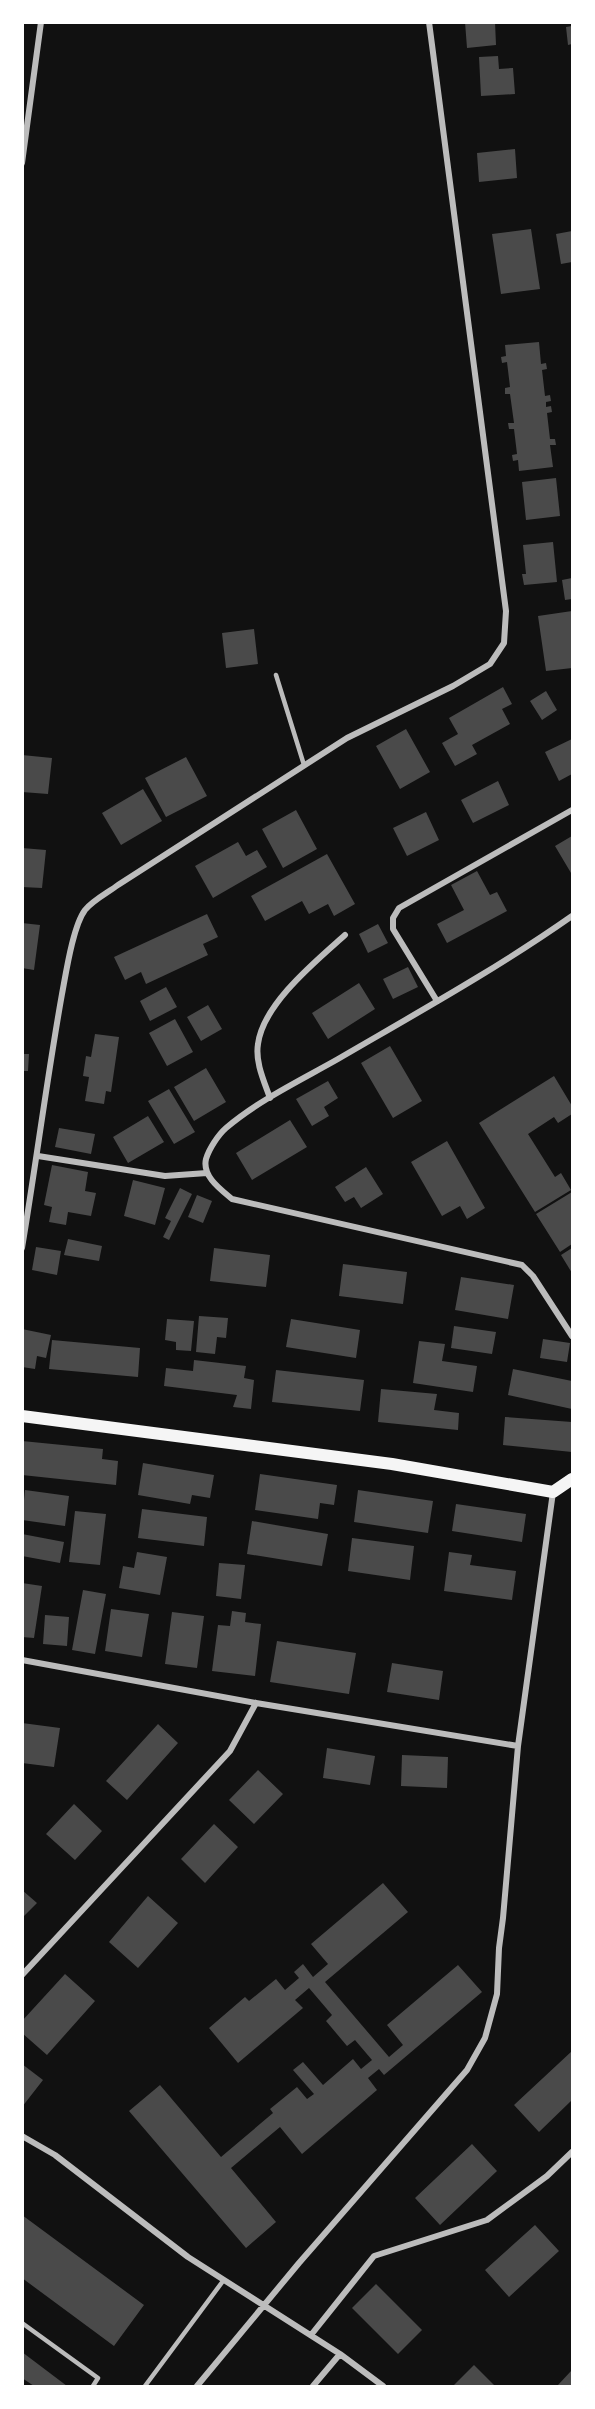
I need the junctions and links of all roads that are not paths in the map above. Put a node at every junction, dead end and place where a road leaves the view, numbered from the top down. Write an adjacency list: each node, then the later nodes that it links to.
1 (41, 22): 3 (street)
2 (429, 22): 5 (street)
3 (22, 163)
4 (276, 675): 5 (lane)
5 (304, 765): 11 (street)
6 (573, 810): 9 (street)
7 (573, 916): 9 (street)
8 (345, 935): 10 (street)
9 (437, 1001): 10 (street)
10 (270, 1098): 12 (street)
11 (38, 1156): 12 (street); 13 (street)
12 (207, 1173): 14 (street)
13 (22, 1248)
14 (573, 1336)
15 (22, 1416): 17 (main road)
16 (573, 1479): 17 (main road)
17 (553, 1492): 20 (street)
18 (22, 1660): 19 (street)
19 (256, 1703): 20 (street); 21 (street)
20 (518, 1746): 25 (street)
21 (22, 1975)
22 (23, 2137): 24 (street)
23 (573, 2152): 27 (street)
24 (223, 2281): 25 (street); 30 (lane)
25 (263, 2305): 27 (street); 31 (street)
26 (22, 2323): 29 (lane)
27 (311, 2335): 28 (street)
28 (340, 2354): 32 (street); 33 (street)
29 (93, 2386)
30 (145, 2386)
31 (197, 2386)
32 (314, 2386)
33 (383, 2386)

